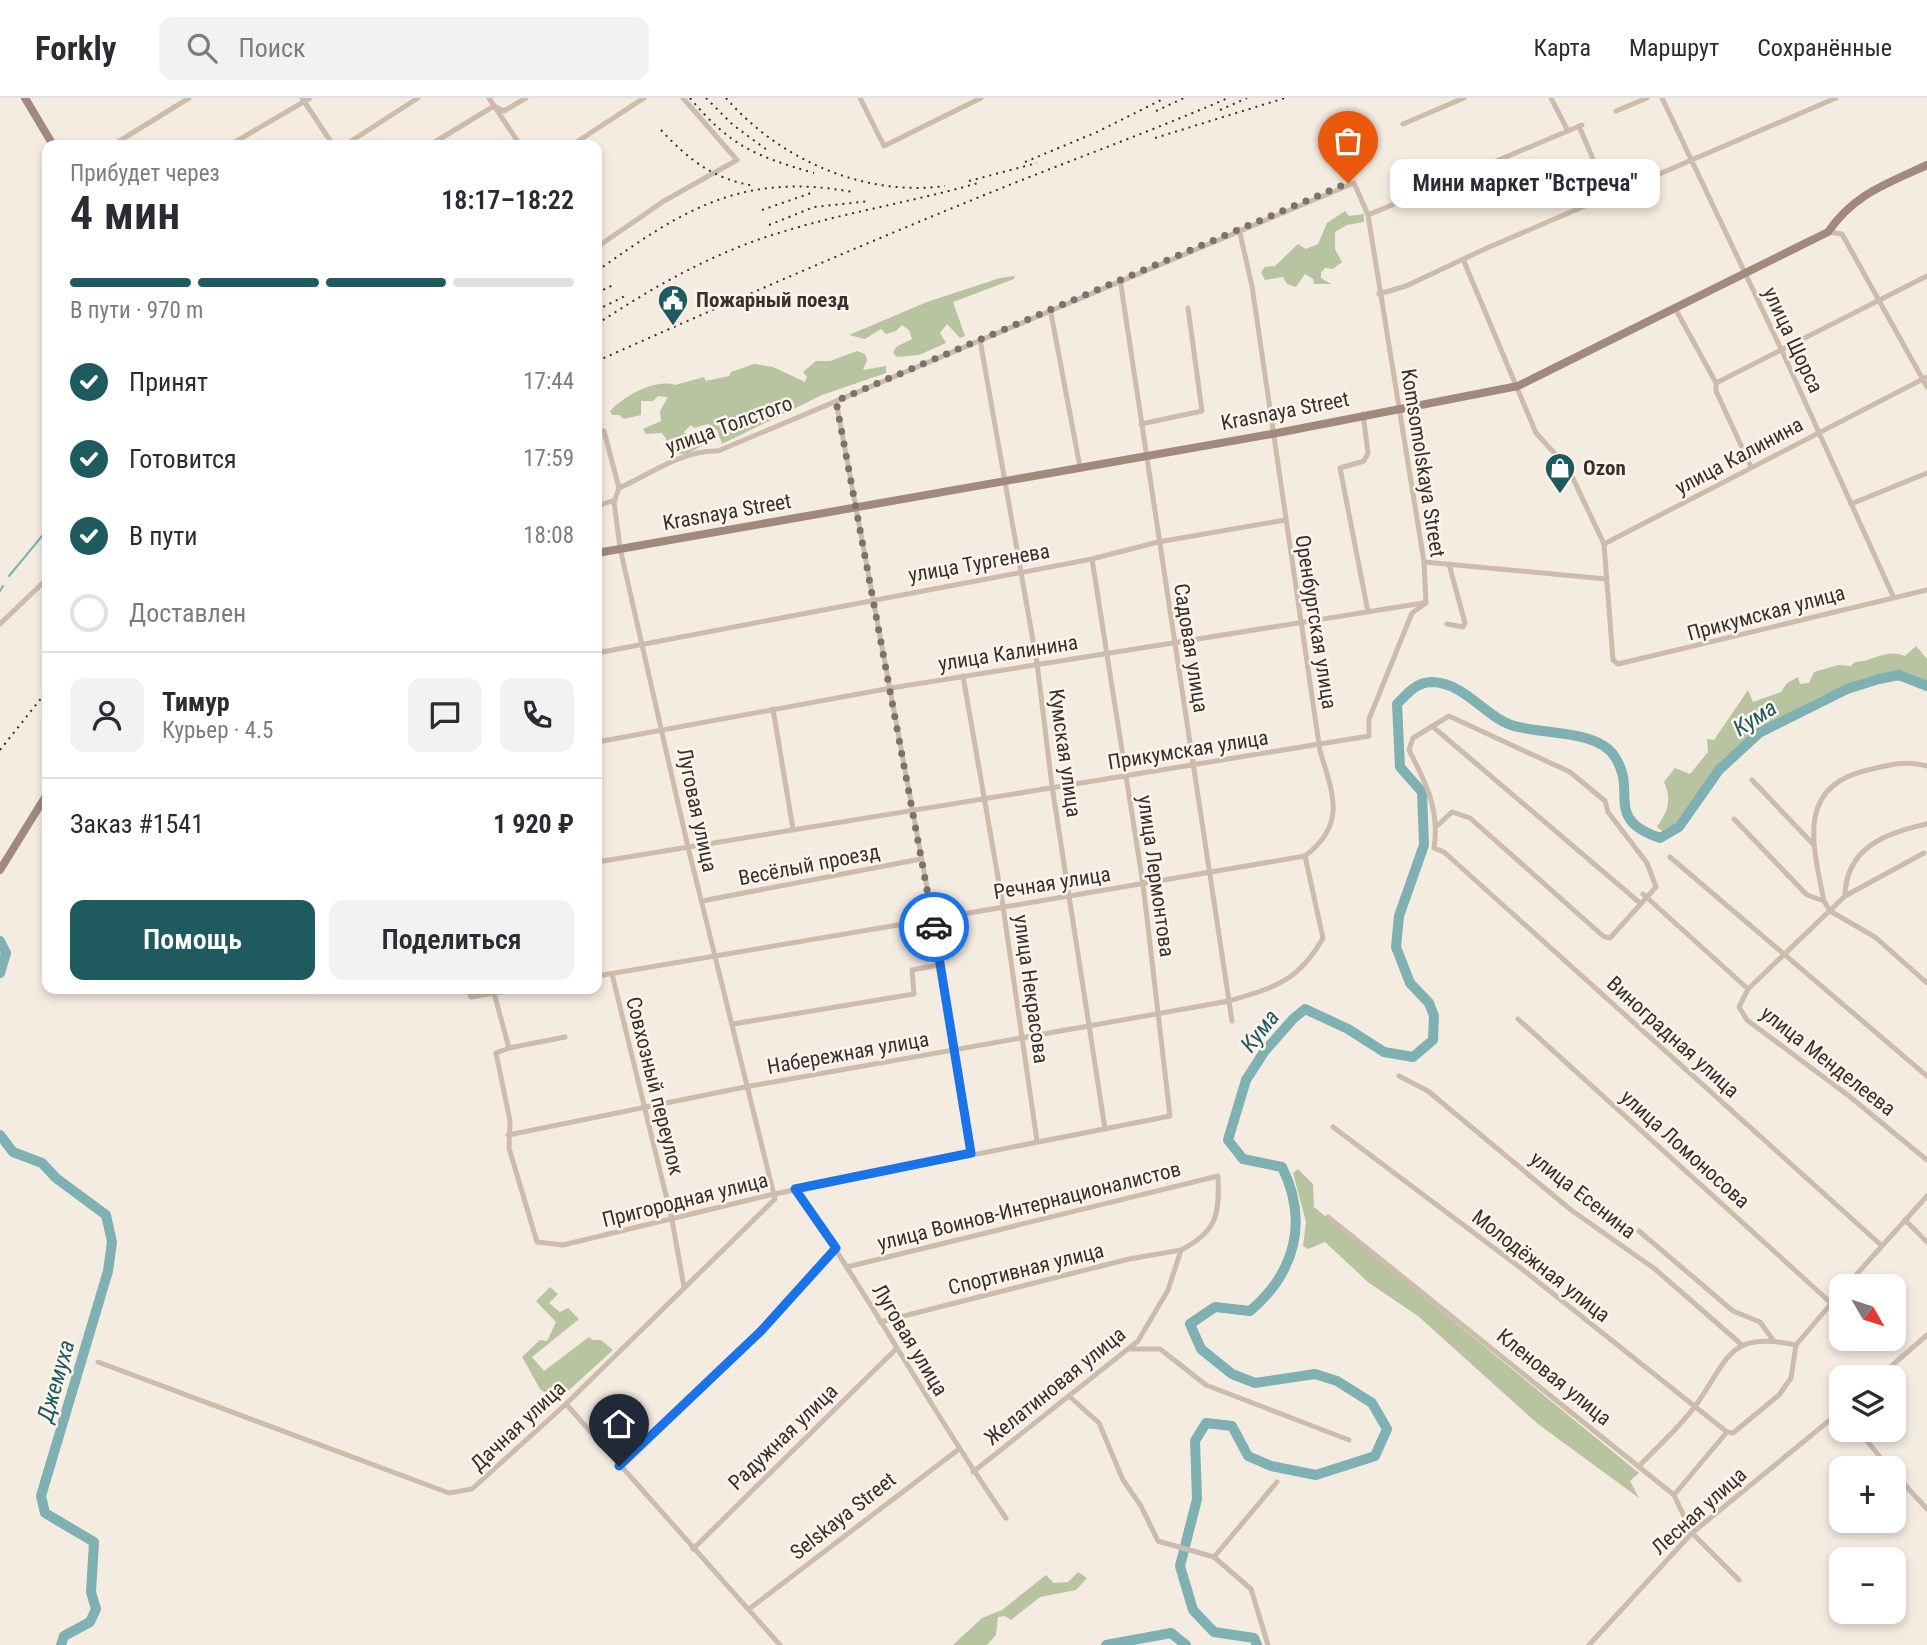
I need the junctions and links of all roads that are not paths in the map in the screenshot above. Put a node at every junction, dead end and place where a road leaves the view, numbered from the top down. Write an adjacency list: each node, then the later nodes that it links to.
1 (25, 98): 22 (street)
2 (189, 98): 23 (street)
3 (418, 98): 26 (street)
4 (489, 98): 18 (street)
5 (526, 98): 18 (street)
6 (644, 98): 29 (street)
7 (683, 98): 37 (street)
8 (860, 98): 17 (street)
9 (966, 98): 17 (street)
10 (981, 98): 17 (street)
11 (1464, 98): 20 (street)
12 (1551, 98): 21 (street)
13 (1647, 98): 19 (street)
14 (1662, 98): 30 (street, улица Щорса)
15 (1836, 98): 30 (street)
16 (306, 99): 24 (street); 25 (street)
17 (969, 105)
18 (494, 106): 27 (street); 28 (street)
19 (1616, 111)
20 (1403, 124)
21 (1568, 131): 33 (street); 34 (street)
22 (50, 140)
23 (121, 140)
24 (238, 140)
25 (330, 140)
26 (353, 140)
27 (438, 140)
28 (517, 140)
29 (580, 140)
30 (1692, 160): 33 (street); 39 (street, улица Щорса)
31 (1927, 165): 36 (street, Krasnaya Street)
32 (1354, 183): 34 (street, Komsomolskaya Street); 35 (street, улица Толстого)
33 (1609, 197): 38 (street)
34 (1368, 215): 42 (street, Komsomolskaya Street)
35 (1239, 229): 41 (street, улица Толстого); 59 (street, Оренбургская улица)
36 (1828, 232): 39 (street, Krasnaya Street); 43 (street)
37 (602, 244)
38 (1463, 259): 42 (street); 51 (street)
39 (1745, 273): 46 (street, Krasnaya Street); 48 (street, улица Щорса)
40 (1927, 276): 43 (street)
41 (1120, 279): 44 (street, улица Толстого); 56 (street, Садовая улица)
42 (1379, 294): 54 (street, Komsomolskaya Street)
43 (1881, 300): 48 (street); 49 (street)
44 (1051, 308): 47 (street, улица Толстого); 61 (street)
45 (1188, 308): 56 (street)
46 (1675, 308): 50 (street); 51 (street, Krasnaya Street)
47 (980, 340): 53 (street, улица Толстого); 64 (street, Кумская улица)
48 (1782, 351): 50 (street); 58 (street, улица Щорса)
49 (1925, 378): 52 (street); 58 (street, улица Калинина)
50 (1716, 383): 62 (street)
51 (1518, 386): 54 (street, Krasnaya Street); 72 (street)
52 (1927, 387)
53 (836, 401): 65 (street, улица Толстого); 69 (street)
54 (1399, 407): 55 (street, Krasnaya Street); 76 (street, Komsomolskaya Street)
55 (1363, 414): 59 (street, Krasnaya Street); 85 (street)
56 (1141, 424): 60 (street, Садовая улица)
57 (602, 432): 65 (street)
58 (1818, 432): 62 (street, улица Калинина); 68 (street, улица Щорса)
59 (1272, 433): 60 (street, Krasnaya Street); 70 (street, Оренбургская улица)
60 (1146, 454): 61 (street, Krasnaya Street); 71 (street, Садовая улица)
61 (1080, 467): 64 (street, Krasnaya Street)
62 (1751, 467): 72 (street, улица Калинина)
63 (1927, 473): 68 (street)
64 (1006, 479): 69 (street, Krasnaya Street); 78 (street, Кумская улица)
65 (619, 488): 66 (street, Луговая улица)
66 (615, 500): 67 (street); 73 (street, Луговая улица)
67 (602, 504)
68 (1851, 504): 82 (street, улица Щорса)
69 (856, 507): 73 (street, Krasnaya Street); 83 (street)
70 (1285, 520): 71 (street, улица Тургенева); 86 (street, Оренбургская улица)
71 (1158, 542): 75 (street, улица Тургенева); 89 (street, Садовая улица)
72 (1604, 544): 79 (street)
73 (620, 548): 74 (street, Krasnaya Street); 90 (street, Луговая улица)
74 (602, 551)
75 (1092, 559): 78 (street, улица Тургенева); 92 (street, улица Лермонтова)
76 (1424, 562): 77 (street); 84 (street, Komsomolskaya Street)
77 (1449, 564): 79 (street); 88 (street)
78 (1022, 570): 83 (street, улица Тургенева); 93 (street, Кумская улица)
79 (1606, 579): 82 (street, Прикумская улица)
80 (42, 584): 87 (street)
81 (1927, 590): 82 (street, Прикумская улица)
82 (1893, 596)
83 (875, 598): 90 (street, улица Тургенева); 95 (street)
84 (1426, 603): 85 (street, улица Калинина); 100 (street, Прикумская улица)
85 (1367, 612): 86 (street, улица Калинина)
86 (1301, 623): 89 (street, улица Калинина); 100 (street, Оренбургская улица)
87 (0, 624)
88 (1447, 624)
89 (1175, 643): 92 (street, улица Калинина); 101 (street, Садовая улица)
90 (642, 644): 91 (street, улица Тургенева); 98 (street, Луговая улица)
91 (602, 652)
92 (1108, 652): 93 (street, улица Калинина); 103 (street, улица Лермонтова)
93 (1037, 663): 94 (street, улица Калинина); 105 (street, Кумская улица)
94 (963, 676): 95 (street, улица Калинина); 106 (street, улица Некрасова)
95 (891, 688): 96 (street, улица Калинина); 108 (street)
96 (773, 709): 98 (street, улица Калинина); 112 (street)
97 (1432, 726): 111 (street); 124 (street); 128 (street)
98 (664, 729): 99 (street, улица Калинина); 114 (street, Луговая улица)
99 (602, 741)
100 (1319, 746): 101 (street, Прикумская улица); 116 (street, Оренбургская улица)
101 (1192, 766): 103 (street, Прикумская улица); 121 (street, Садовая улица)
102 (1927, 766): 113 (street)
103 (1125, 776): 105 (street, Прикумская улица); 122 (street, улица Лермонтова)
104 (1752, 780): 113 (street)
105 (1052, 786): 106 (street, Прикумская улица); 123 (street, Кумская улица)
106 (983, 799): 108 (street, Прикумская улица); 129 (street, улица Некрасова)
107 (42, 802): 120 (street)
108 (913, 808): 112 (street, Прикумская улица); 118 (street)
109 (1734, 819): 127 (street)
110 (1927, 824): 125 (street)
111 (1438, 825): 128 (street); 171 (street, Виноградная улица)
112 (793, 829): 114 (street, Прикумская улица)
113 (1815, 845): 127 (street)
114 (688, 847): 119 (street, Прикумская улица); 126 (street, Луговая улица)
115 (1924, 853): 125 (street)
116 (1305, 856): 121 (street, Речная улица); 142 (street, Набережная улица)
117 (1670, 857): 133 (street)
118 (921, 859): 126 (street, Весёлый проезд); 131 (street)
119 (602, 861)
120 (0, 870)
121 (1209, 873): 122 (street, Речная улица); 142 (street, Садовая улица)
122 (1143, 884): 123 (street, Речная улица); 143 (street, улица Лермонтова)
123 (1070, 896): 129 (street, Речная улица); 147 (street, Кумская улица)
124 (1645, 896): 128 (street); 138 (street, улица Менделеева)
125 (1845, 897): 130 (street)
126 (702, 901): 132 (street, Луговая улица)
127 (1824, 901): 130 (street)
128 (1640, 903)
129 (1003, 906): 131 (street, Речная улица); 149 (street, улица Некрасова)
130 (1830, 911): 133 (street); 137 (street)
131 (933, 919): 132 (street, Речная улица); 134 (street)
132 (716, 956): 135 (street, Речная улица); 146 (street, Луговая улица)
133 (1783, 956): 138 (street); 153 (street)
134 (939, 965): 146 (street); 151 (street)
135 (612, 974): 136 (street, Речная улица); 155 (street, Совхозный переулок)
136 (602, 975)
137 (1927, 983)
138 (1748, 989): 162 (street, улица Менделеева)
139 (470, 994): 140 (street)
140 (488, 994)
141 (494, 994): 150 (street)
142 (1229, 1001): 143 (street, Набережная улица); 145 (street, Садовая улица)
143 (1160, 1013): 147 (street, Набережная улица); 156 (street, улица Лермонтова)
144 (1518, 1019): 177 (street, улица Ломоносова)
145 (1232, 1021)
146 (733, 1024): 154 (street, Луговая улица)
147 (1090, 1025): 149 (street, Набережная улица); 158 (street, Кумская улица)
148 (565, 1037): 150 (street)
149 (1022, 1038): 151 (street, Набережная улица); 160 (street, улица Некрасова)
150 (509, 1048): 159 (street)
151 (955, 1050): 154 (street, Набережная улица); 161 (street)
152 (1399, 1076): 182 (street, улица Есенина)
153 (1927, 1076)
154 (746, 1087): 155 (street, Набережная улица); 164 (street, Луговая улица)
155 (642, 1107): 159 (street, Набережная улица); 167 (street, Совхозный переулок)
156 (1170, 1116): 158 (street, Пригородная улица)
157 (1333, 1127): 190 (street, Молодёжная улица)
158 (1105, 1129): 160 (street, Пригородная улица)
159 (508, 1135): 167 (street, Пригородная улица)
160 (1037, 1142): 161 (street, Пригородная улица)
161 (971, 1153): 163 (street, Пригородная улица)
162 (1927, 1160)
163 (795, 1189): 164 (street, Пригородная улица); 172 (street, Луговая улица)
164 (774, 1194): 167 (street, Пригородная улица); 176 (street, Дачная улица)
165 (1927, 1196): 168 (street)
166 (1328, 1217): 197 (street, Кленовая улица)
167 (672, 1220): 176 (street, Совхозный переулок)
168 (1905, 1220): 170 (street); 171 (street)
169 (1639, 1231): 181 (street, улица Есенина)
170 (1927, 1242)
171 (1881, 1245): 175 (street)
172 (836, 1248): 174 (street, Луговая улица); 198 (street)
173 (1181, 1250): 174 (street, улица Воинов-Интернационалистов); 179 (street, Спортивная улица); 185 (street, Желатиновая улица)
174 (847, 1267): 179 (street, Луговая улица)
175 (1856, 1274)
176 (684, 1287): 189 (street, Дачная улица)
177 (1829, 1300)
178 (1829, 1306): 183 (street)
179 (880, 1322): 184 (street, Луговая улица)
180 (1927, 1335): 187 (street)
181 (1773, 1340): 182 (street); 183 (street)
182 (1742, 1345): 190 (street)
183 (1796, 1345): 192 (street)
184 (896, 1349): 195 (street, Луговая улица); 206 (street, Радужная улица)
185 (1128, 1350): 188 (street, Желатиновая улица); 193 (street)
186 (98, 1362): 189 (street, Дачная улица)
187 (1893, 1365)
188 (1069, 1396): 199 (street, Желатиновая улица); 207 (street)
189 (566, 1404): 198 (street)
190 (1695, 1407): 192 (street, Молодёжная улица); 197 (street)
191 (1829, 1421): 205 (street, Лесная улица)
192 (1727, 1432): 202 (street)
193 (1349, 1440)
194 (1868, 1442): 196 (street)
195 (959, 1449): 199 (street, Луговая улица); 209 (street, Selskaya Street)
196 (1879, 1456)
197 (1640, 1465): 202 (street, Кленовая улица)
198 (619, 1466): 206 (street)
199 (973, 1472): 204 (street, Луговая улица)
200 (1277, 1482): 207 (street)
201 (1906, 1486): 203 (street)
202 (1674, 1495): 205 (street, Кленовая улица)
203 (1927, 1509)
204 (1006, 1518)
205 (1692, 1533): 208 (street, Кленовая улица); 212 (street, Лесная улица)
206 (692, 1549): 209 (street)
207 (1214, 1557): 211 (street)
208 (1739, 1580)
209 (749, 1609): 210 (street)
210 (780, 1645)
211 (1268, 1645)
212 (1589, 1645)

